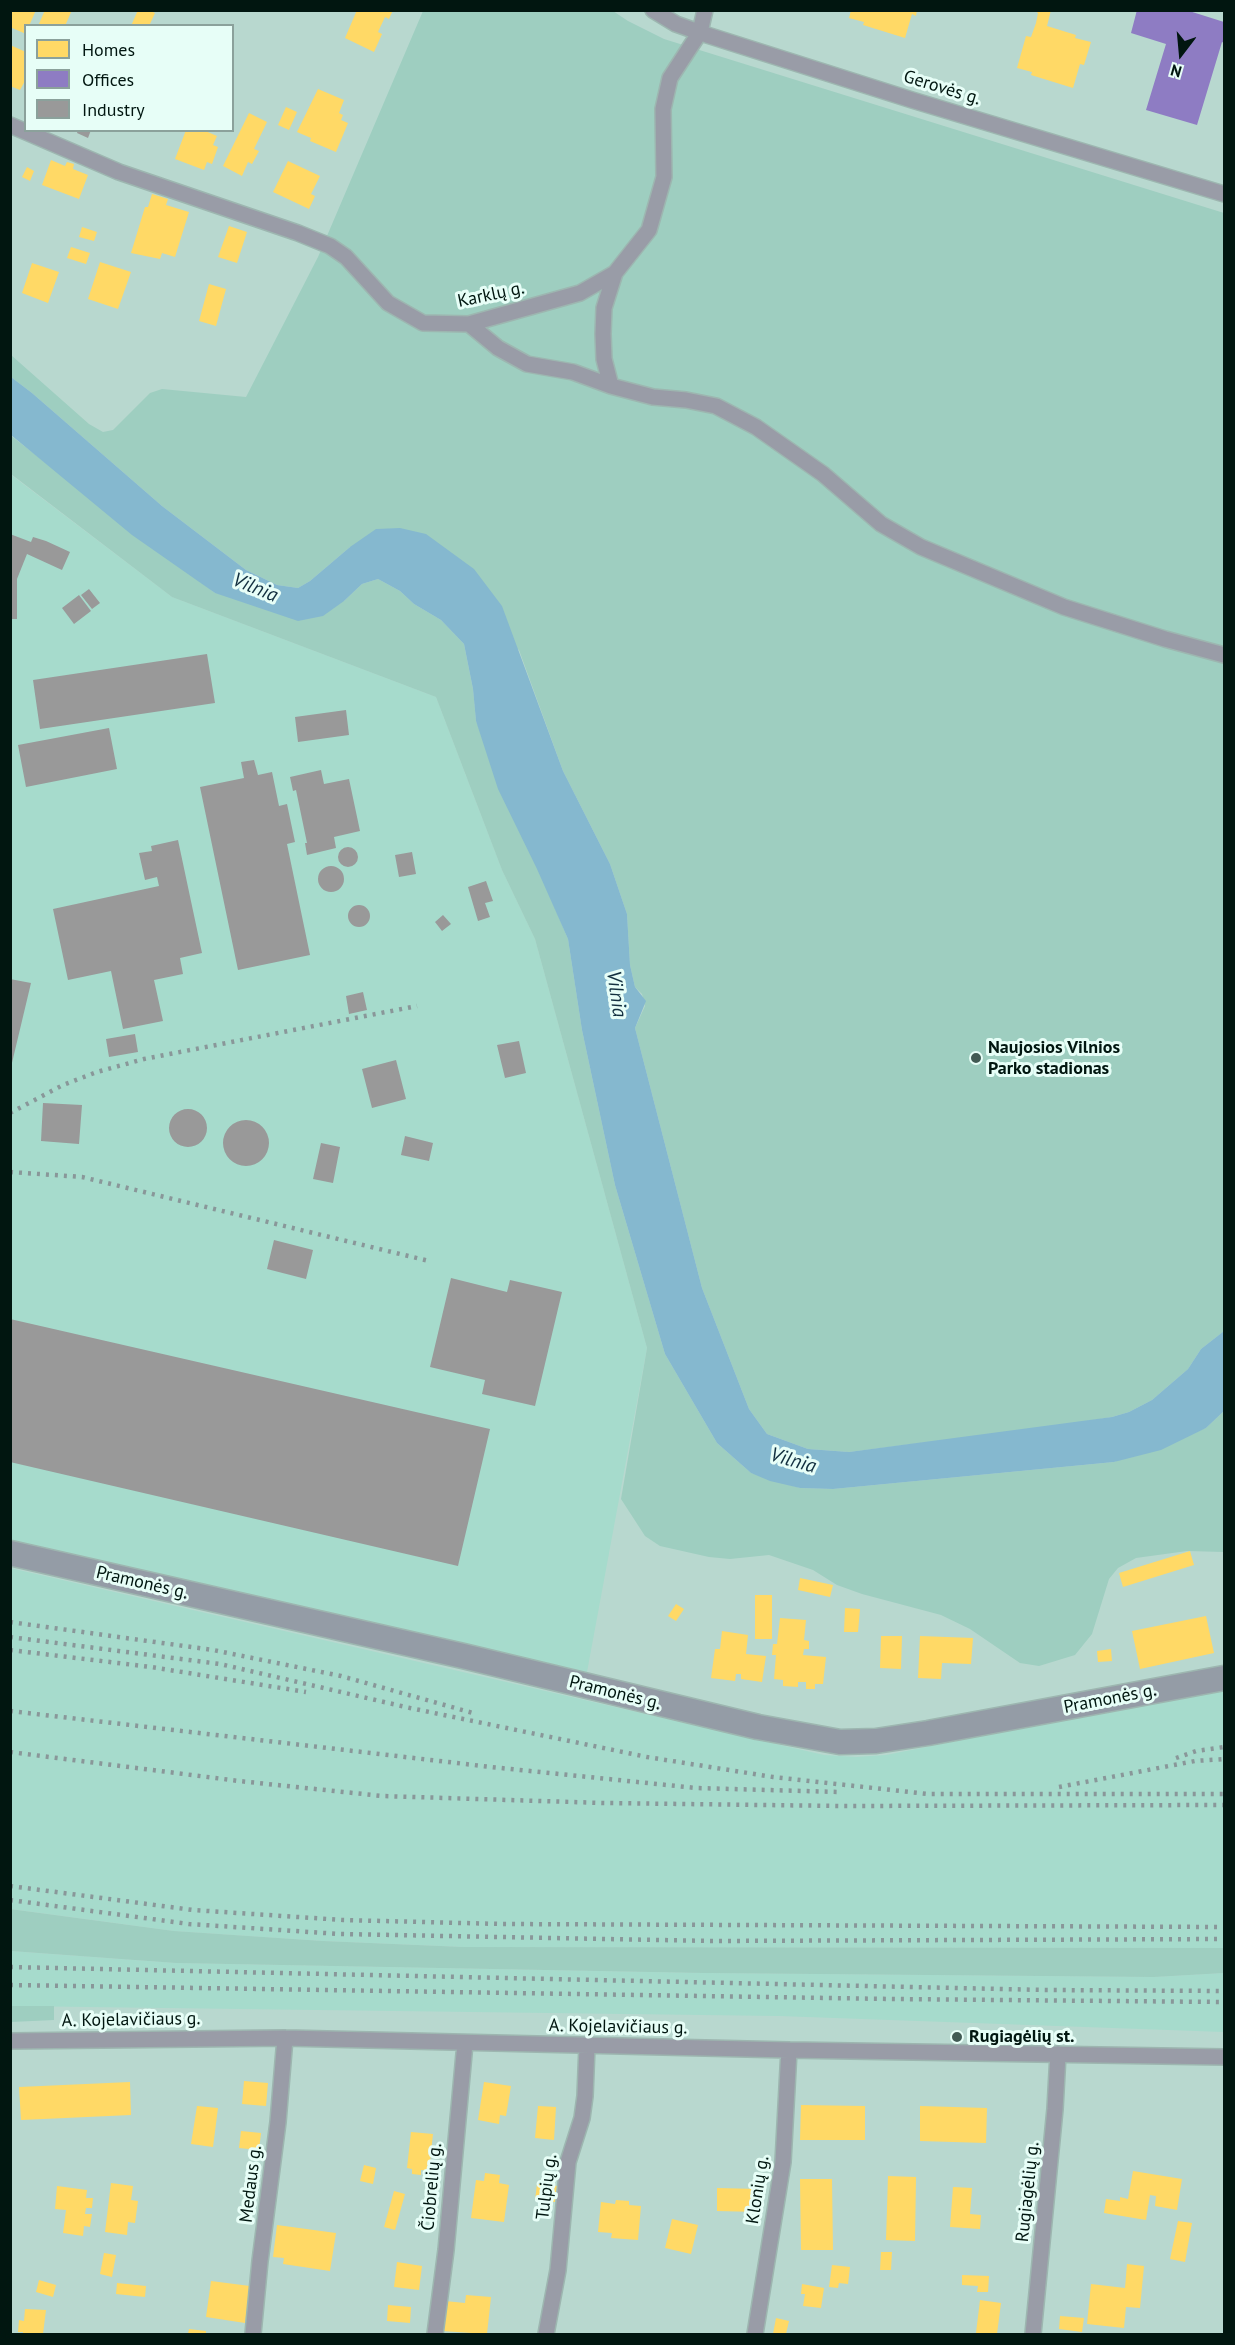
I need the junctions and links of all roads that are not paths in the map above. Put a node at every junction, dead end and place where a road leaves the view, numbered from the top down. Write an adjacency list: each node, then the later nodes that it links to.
1 (653, 10): 3 (street, Gerovės g.)
2 (705, 10): 3 (street)
3 (700, 32): 7 (street, Gerovės g.); 8 (street, Karklų g.)
4 (10, 125): 5 (street, Karklų g.)
5 (24, 131)
6 (26, 132): 9 (street, Karklų g.)
7 (1224, 194)
8 (615, 273): 9 (street, Karklų g.); 10 (street)
9 (469, 324): 10 (street)
10 (611, 386): 11 (street)
11 (1224, 655)
12 (10, 1553): 13 (main road, Pramonės g.)
13 (1224, 1678)
14 (285, 2038): 15 (street, A. Kojelavičiaus g.); 16 (street, A. Kojelavičiaus g.); 21 (street, Medaus g.)
15 (10, 2041)
16 (465, 2043): 17 (street, A. Kojelavičiaus g.); 22 (street, Čiobrelių g.)
17 (586, 2046): 18 (street, A. Kojelavičiaus g.); 23 (street, Tulpių g.)
18 (789, 2050): 19 (street, A. Kojelavičiaus g.); 24 (street, Klonių g.)
19 (1058, 2054): 20 (street, A. Kojelavičiaus g.); 25 (street, Rugiagėlių g.)
20 (1224, 2057)
21 (254, 2334)
22 (435, 2334)
23 (546, 2334)
24 (755, 2334)
25 (1033, 2334)

